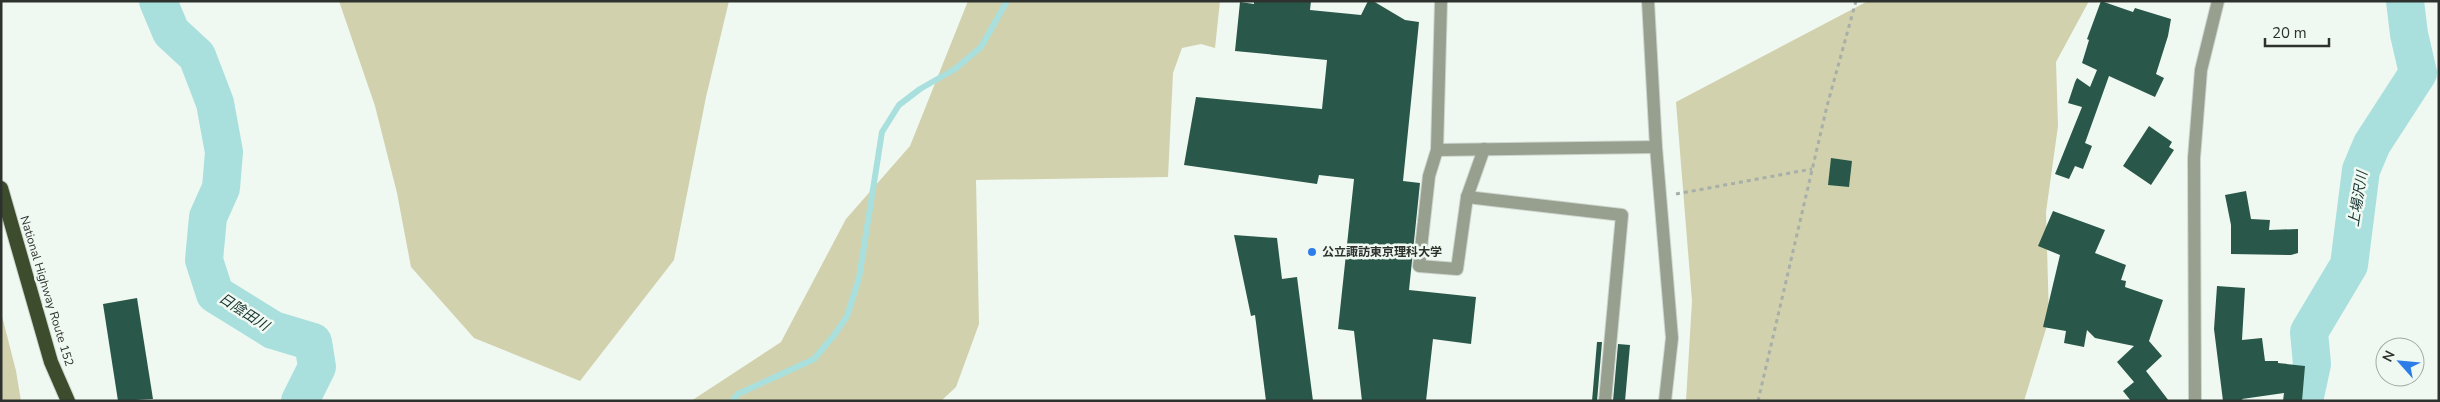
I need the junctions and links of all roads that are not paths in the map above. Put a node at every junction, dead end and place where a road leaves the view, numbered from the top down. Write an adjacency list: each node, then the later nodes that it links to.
1 (1440, 1): 5 (street)
2 (1648, 1): 4 (street)
3 (2218, 1): 12 (street)
4 (1656, 147): 6 (street); 11 (street)
5 (1437, 150): 6 (street); 8 (street)
6 (1484, 150): 8 (street)
7 (1, 188): 9 (highway, National Highway Route 152)
8 (1467, 197): 10 (street)
9 (68, 401)
10 (1605, 401)
11 (1664, 401)
12 (2195, 401)

